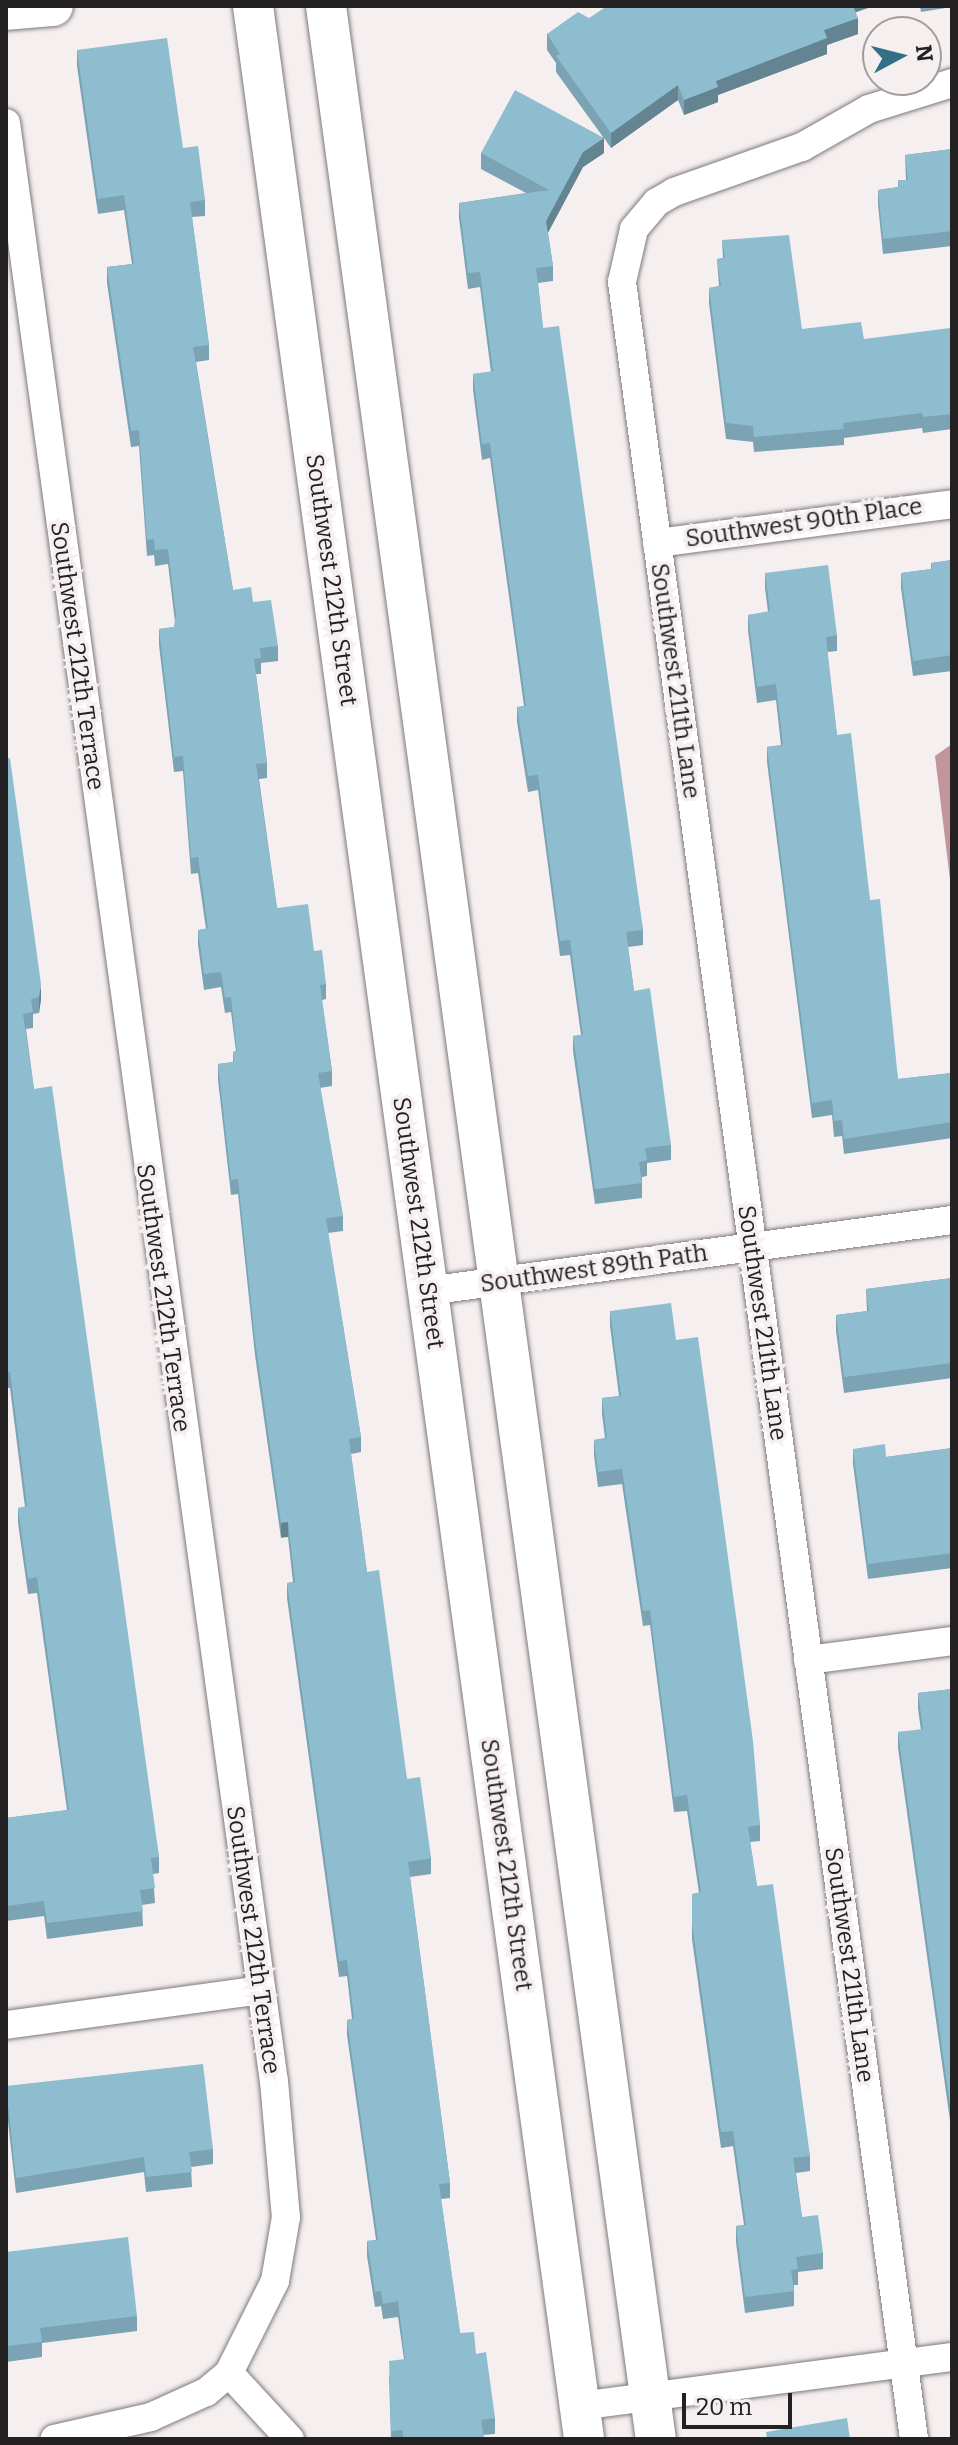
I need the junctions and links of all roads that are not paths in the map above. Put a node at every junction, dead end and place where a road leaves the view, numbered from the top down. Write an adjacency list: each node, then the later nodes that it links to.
1 (53, 6): 4 (street)
2 (253, 6): 12 (street, Southwest 212th Street)
3 (326, 6): 11 (street)
4 (6, 10)
5 (952, 83): 8 (street, Southwest 211th Lane)
6 (6, 123): 15 (street, Southwest 212th Terrace)
7 (952, 504): 8 (street, Southwest 90th Place)
8 (657, 543): 10 (street, Southwest 211th Lane)
9 (952, 1220): 10 (street, Southwest 89th Path)
10 (752, 1247): 11 (street, Southwest 89th Path); 14 (street, Southwest 211th Lane)
11 (497, 1282): 12 (street, Southwest 89th Path); 20 (street)
12 (427, 1291): 21 (street, Southwest 212th Street)
13 (952, 1641): 14 (street)
14 (808, 1660): 18 (street, Southwest 211th Lane)
15 (260, 1990): 16 (street); 19 (street, Southwest 212th Terrace)
16 (6, 2025)
17 (952, 2357): 18 (street)
18 (904, 2363): 20 (street); 25 (street, Southwest 211th Lane)
19 (229, 2373): 22 (street); 23 (street)
20 (650, 2398): 21 (street); 24 (street)
21 (582, 2422)
22 (54, 2439)
23 (290, 2439)
24 (656, 2439)
25 (914, 2439)

